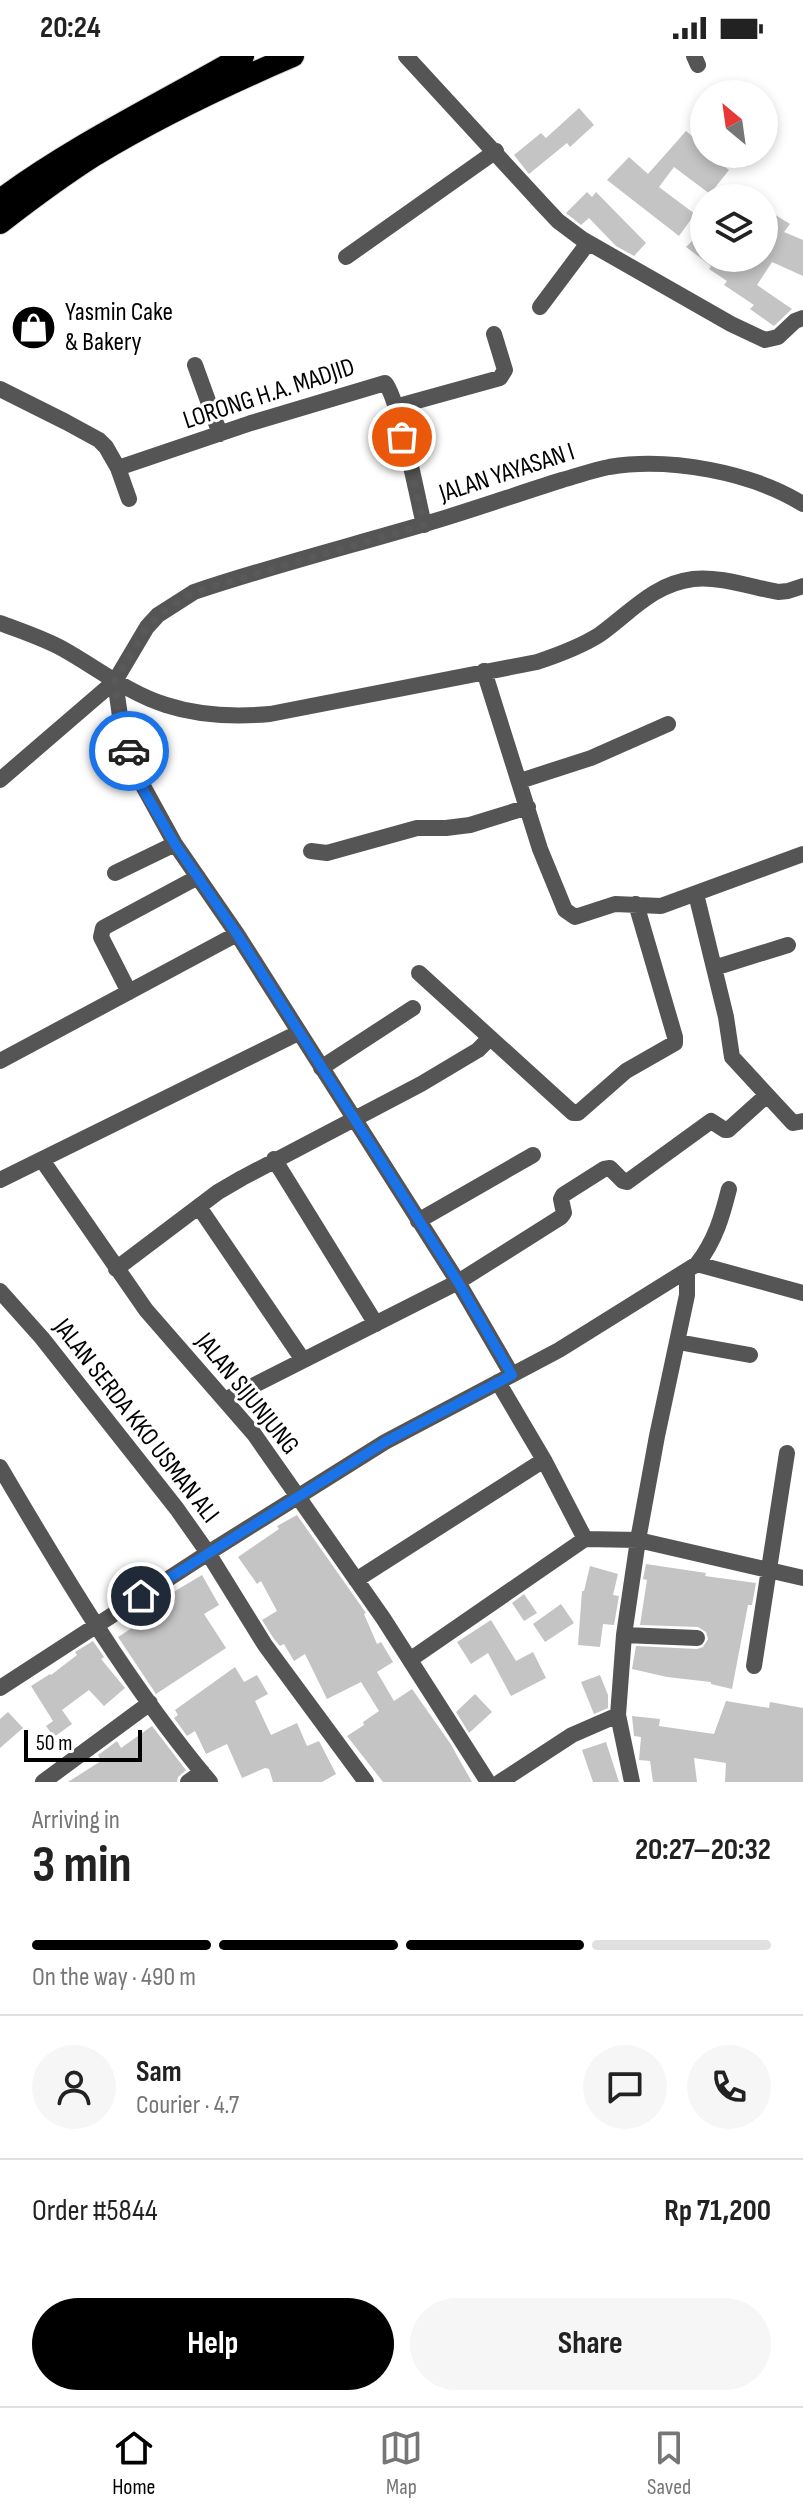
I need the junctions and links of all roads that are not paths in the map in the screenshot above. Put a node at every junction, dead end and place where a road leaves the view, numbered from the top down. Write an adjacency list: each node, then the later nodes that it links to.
1 (243, 56): 4 (highway)
2 (293, 56): 4 (highway)
3 (406, 56): 5 (street)
4 (212, 84): 6 (highway); 7 (highway)
5 (496, 151): 8 (street); 9 (street)
6 (0, 200)
7 (0, 223)
8 (588, 243): 10 (street); 11 (street)
9 (346, 257)
10 (540, 307)
11 (803, 318)
12 (494, 334): 15 (street)
13 (195, 365): 16 (street)
14 (0, 389): 17 (street)
15 (395, 407): 16 (street, LORONG H.A. MADJID); 20 (street)
16 (220, 434): 17 (street, LORONG H.A. MADJID)
17 (118, 468): 18 (street)
18 (129, 499)
19 (803, 504): 20 (street, JALAN YAYASAN I)
20 (424, 525): 24 (street, JALAN YAYASAN I)
21 (803, 586): 23 (street)
22 (0, 623): 24 (street)
23 (484, 671): 24 (street); 27 (street)
24 (115, 681): 26 (street, JALAN YAYASAN I); 29 (street)
25 (668, 724): 27 (street)
26 (0, 780)
27 (520, 781): 28 (street)
28 (528, 807): 30 (street); 35 (street)
29 (175, 844): 32 (street); 33 (street)
30 (311, 851)
31 (803, 854): 34 (street)
32 (115, 873)
33 (198, 877): 36 (street); 40 (street)
34 (696, 894): 35 (street); 38 (street)
35 (636, 904): 43 (street)
36 (237, 934): 40 (street); 42 (street)
37 (788, 945): 38 (street)
38 (714, 968): 46 (street)
39 (419, 973): 43 (street)
40 (129, 992): 44 (street)
41 (413, 1008): 45 (street)
42 (298, 1033): 45 (street); 51 (street)
43 (490, 1038): 47 (street)
44 (0, 1061)
45 (321, 1068): 47 (street)
46 (767, 1095): 48 (street); 58 (street)
47 (354, 1120): 50 (street); 55 (street)
48 (803, 1121)
49 (533, 1155): 55 (street)
50 (274, 1159): 54 (street); 61 (street)
51 (42, 1160): 52 (street); 57 (street, JALAN SIJUNJUNG)
52 (0, 1180)
53 (729, 1189): 56 (street)
54 (199, 1207): 57 (street); 64 (street)
55 (418, 1221): 58 (street)
56 (692, 1268): 60 (street); 62 (street); 65 (street)
57 (116, 1269): 66 (street, JALAN SIJUNJUNG)
58 (458, 1282): 61 (street); 65 (street)
59 (0, 1291): 73 (street, JALAN SERDA KKO USMAN ALI)
60 (803, 1293)
61 (376, 1324): 64 (street)
62 (678, 1342): 63 (street); 72 (street)
63 (750, 1355)
64 (303, 1360): 66 (street)
65 (505, 1378): 68 (street); 70 (street)
66 (225, 1400): 70 (street, JALAN SIJUNJUNG)
67 (787, 1453): 74 (street)
68 (544, 1460): 71 (street); 76 (street)
69 (0, 1467): 77 (street)
70 (298, 1497): 73 (street); 76 (street, JALAN SIJUNJUNG)
71 (585, 1539): 72 (street); 80 (street)
72 (638, 1540): 74 (street); 78 (street)
73 (208, 1553): 77 (street); 87 (street, JALAN SERDA KKO USMAN ALI)
74 (767, 1571): 75 (street); 81 (street)
75 (803, 1578)
76 (356, 1580): 80 (street, JALAN SIJUNJUNG)
77 (96, 1625): 82 (street); 83 (street)
78 (624, 1635): 79 (street); 84 (street)
79 (697, 1638)
80 (411, 1659): 88 (street, JALAN SIJUNJUNG)
81 (754, 1666)
82 (0, 1688)
83 (150, 1703): 85 (street); 86 (street)
84 (618, 1715): 89 (street); 90 (street)
85 (200, 1779)
86 (43, 1782)
87 (366, 1782)
88 (488, 1782)
89 (500, 1782)
90 (632, 1782)

